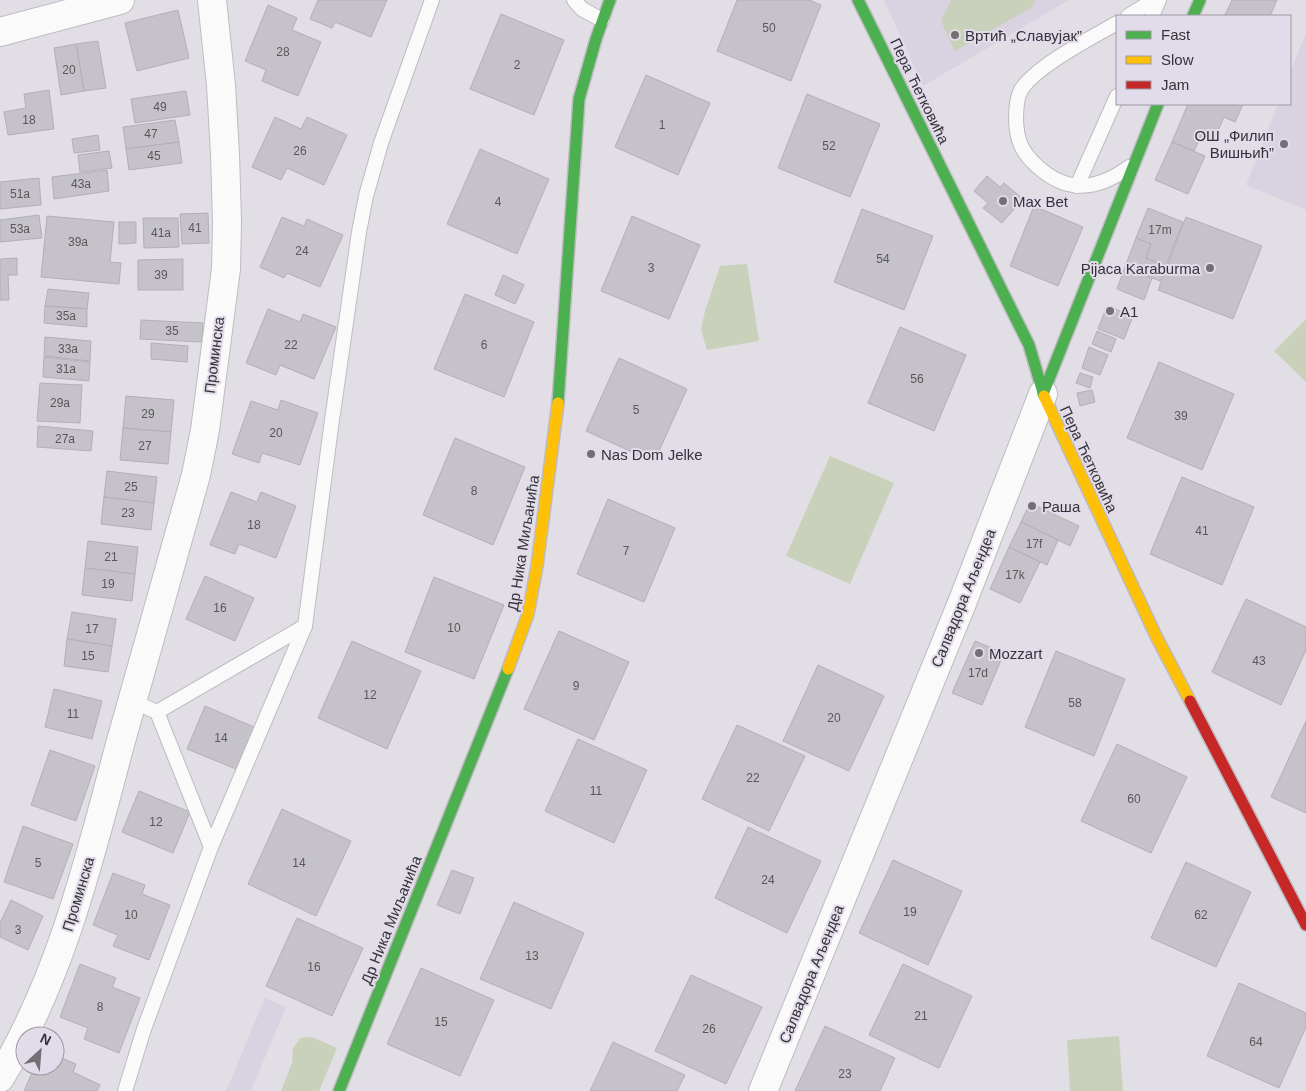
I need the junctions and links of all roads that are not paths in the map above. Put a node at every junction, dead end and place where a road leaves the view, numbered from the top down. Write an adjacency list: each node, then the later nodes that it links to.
1 (120, 0): 15 (street)
2 (212, 0): 22 (street, Проминска)
3 (432, 0): 21 (lane)
4 (574, 0): 13 (lane)
5 (610, 0): 13 (street, Др Ника Миљанића)
6 (858, 0): 20 (street, Пера Ћетковића)
7 (1154, 0): 10 (lane)
8 (1159, 0): 11 (lane)
9 (1200, 0): 12 (street)
10 (1130, 15)
11 (1152, 15)
12 (1193, 15)
13 (602, 20): 28 (street, Др Ника Миљанића)
14 (1116, 24): 19 (lane)
15 (0, 32)
16 (1116, 98): 19 (lane)
17 (1158, 105): 18 (street, Салвадора Аљендеа)
18 (1133, 163): 19 (lane); 20 (street, Салвадора Аљендеа)
19 (1078, 186)
20 (1043, 394): 25 (street, Пера Ћетковића); 29 (street, Салвадора Аљендеа)
21 (305, 626): 23 (lane); 24 (lane)
22 (132, 701): 23 (lane); 26 (street, Проминска)
23 (157, 712): 24 (lane)
24 (210, 847): 27 (lane)
25 (1306, 925)
26 (0, 1078)
27 (125, 1091)
28 (339, 1091)
29 (763, 1091)

